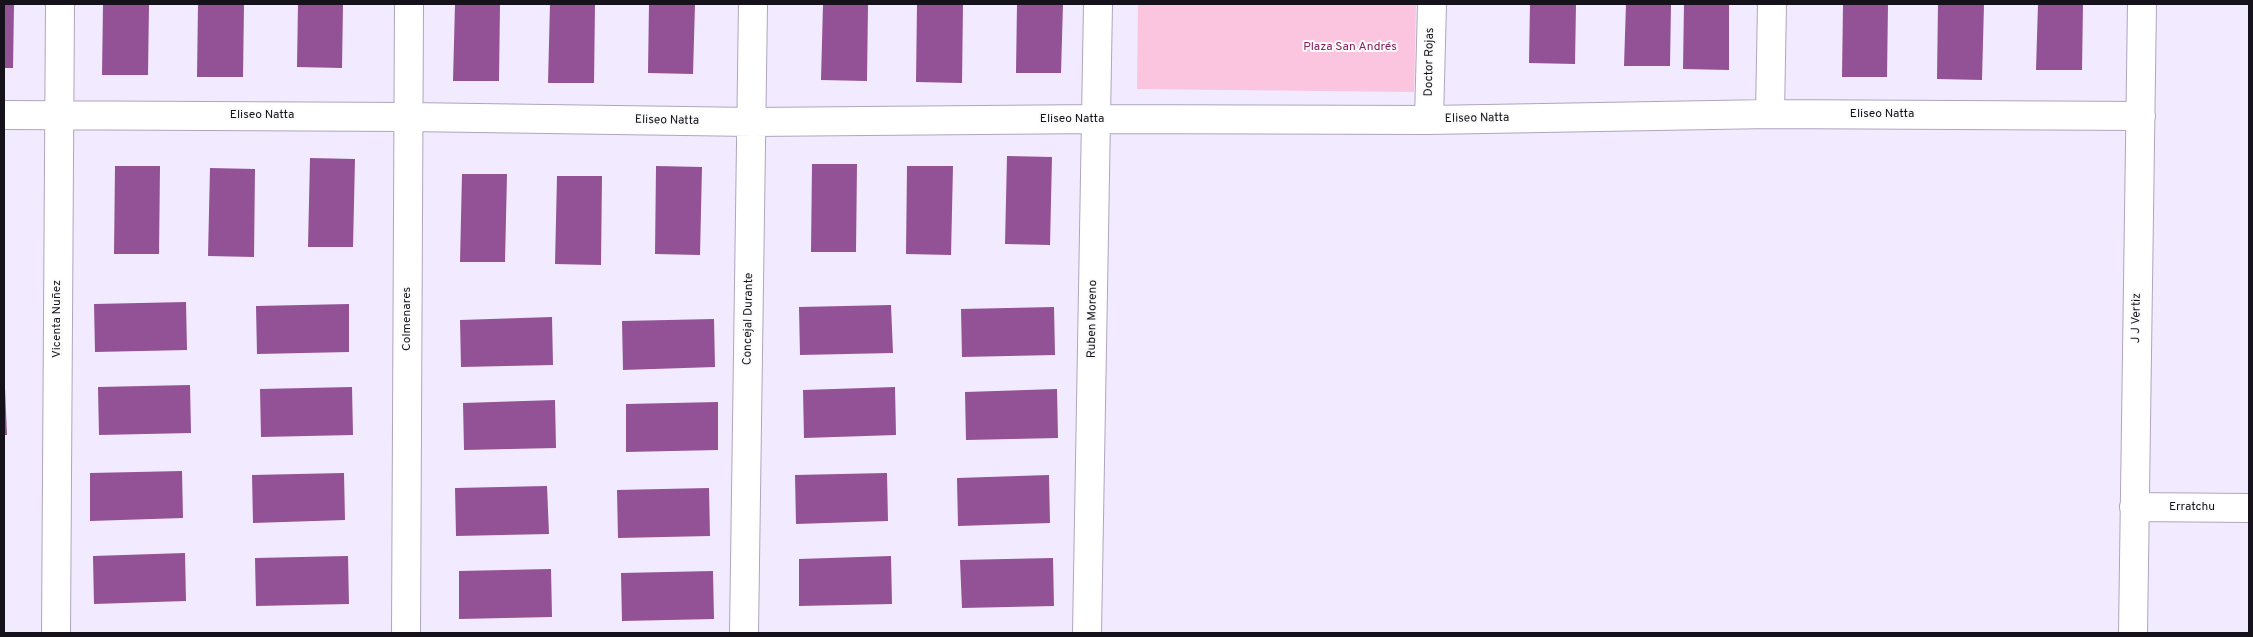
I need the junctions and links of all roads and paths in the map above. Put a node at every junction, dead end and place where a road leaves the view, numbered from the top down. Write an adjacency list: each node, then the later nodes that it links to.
1 (60, 4): 10 (street, Vicenta Nuñez)
2 (409, 4): 12 (street, Colmenares)
3 (752, 4): 15 (street, Concejal Durante)
4 (1098, 4): 13 (street, Ruben Moreno)
5 (1432, 4): 14 (street, Doctor Rojas)
6 (1772, 4): 8 (street)
7 (2142, 4): 11 (street, J J Vertiz)
8 (1770, 114): 11 (street, Eliseo Natta); 14 (street, Eliseo Natta)
9 (4, 115): 10 (street, Eliseo Natta)
10 (60, 116): 12 (street, Eliseo Natta); 18 (street, Vicenta Nuñez)
11 (2141, 116): 16 (street, J J Vertiz)
12 (409, 117): 15 (street, Eliseo Natta); 19 (street, Colmenares)
13 (1097, 119): 14 (street, Eliseo Natta); 15 (street, Eliseo Natta); 21 (street, Ruben Moreno)
14 (1429, 120)
15 (752, 122): 20 (street, Concejal Durante)
16 (2134, 507): 17 (street, Erratchu); 22 (street, J J Vertiz)
17 (2249, 508)
18 (56, 633)
19 (406, 633)
20 (744, 633)
21 (1087, 633)
22 (2133, 633)

